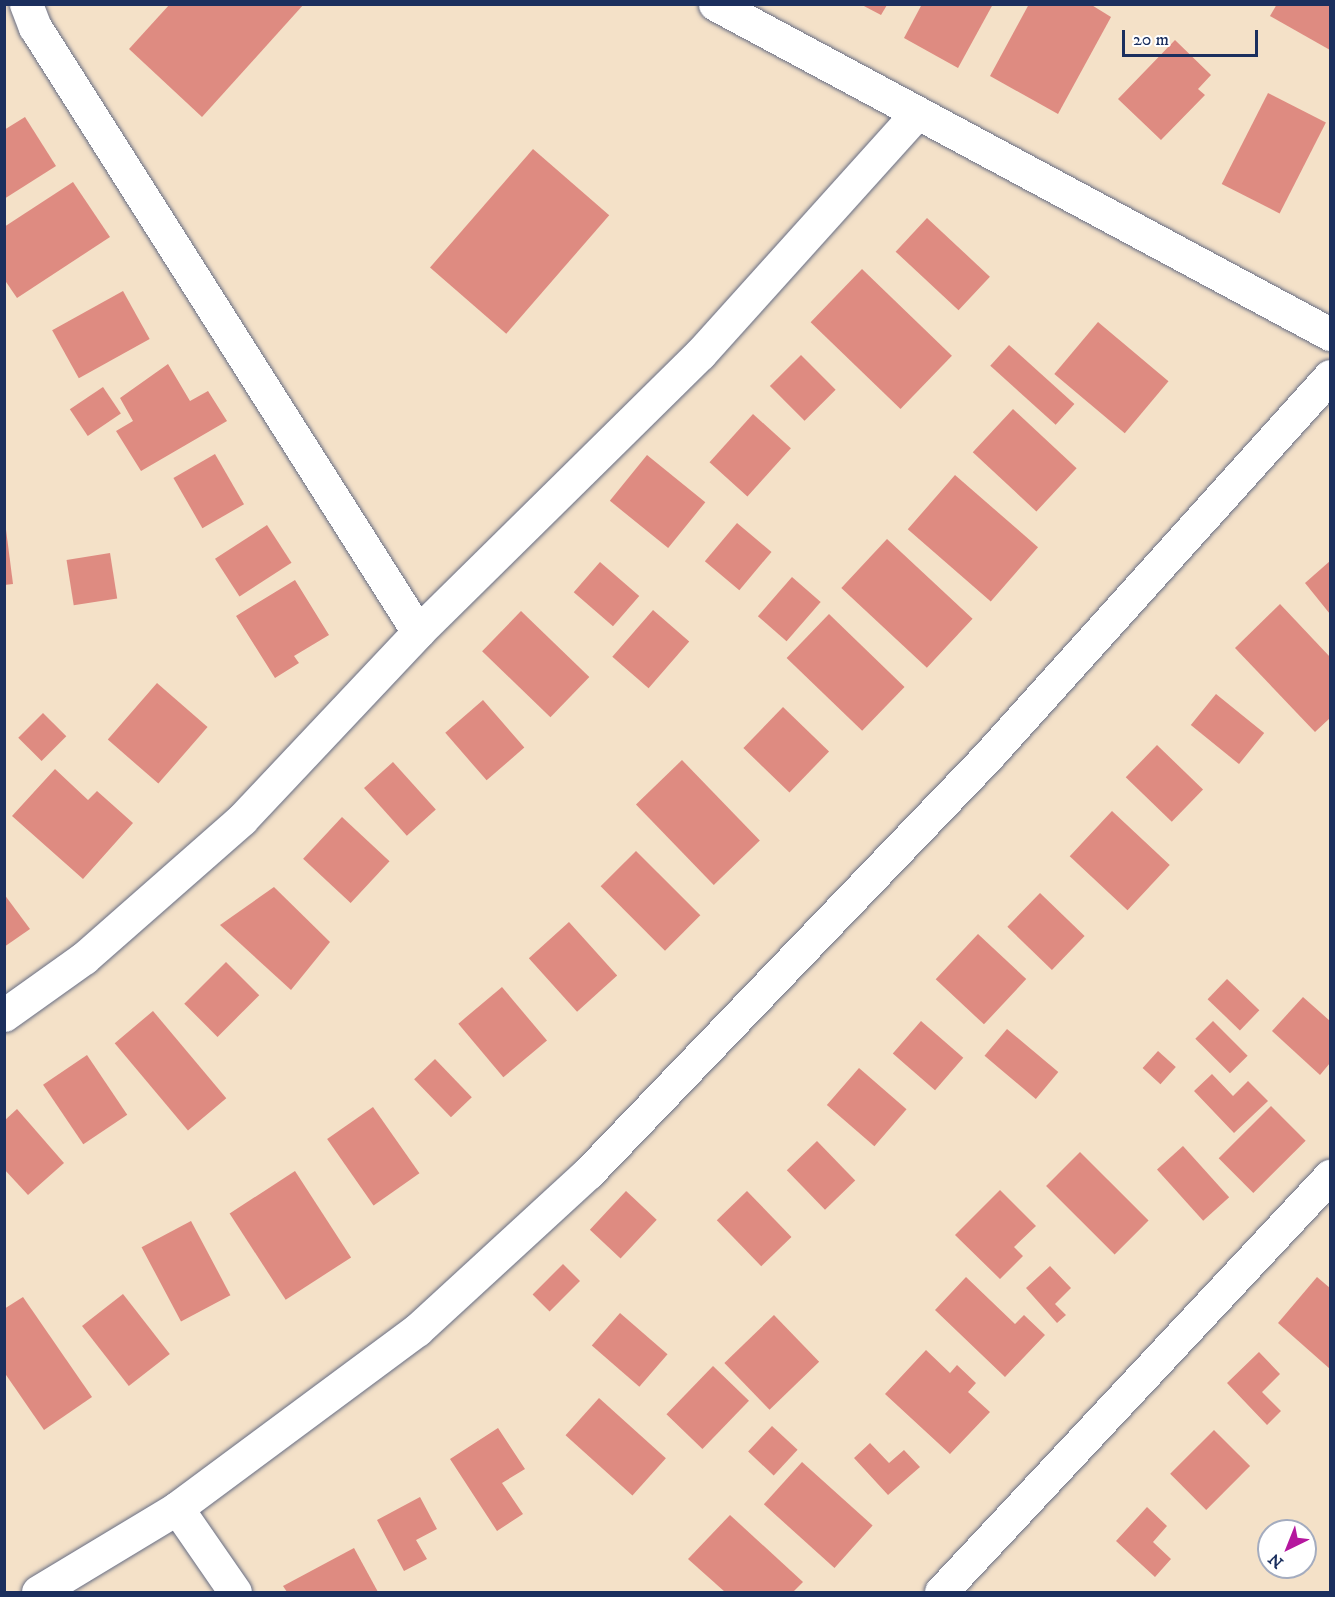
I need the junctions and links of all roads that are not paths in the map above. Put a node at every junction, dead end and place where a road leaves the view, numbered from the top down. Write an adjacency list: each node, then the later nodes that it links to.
1 (26, 4): 6 (street)
2 (715, 4): 3 (street)
3 (915, 115): 4 (street); 6 (street)
4 (1330, 334)
5 (1330, 376): 9 (street)
6 (418, 632): 7 (street)
7 (4, 1015)
8 (1330, 1176): 12 (street)
9 (177, 1508): 10 (street); 11 (street)
10 (38, 1593)
11 (235, 1593)
12 (941, 1593)

